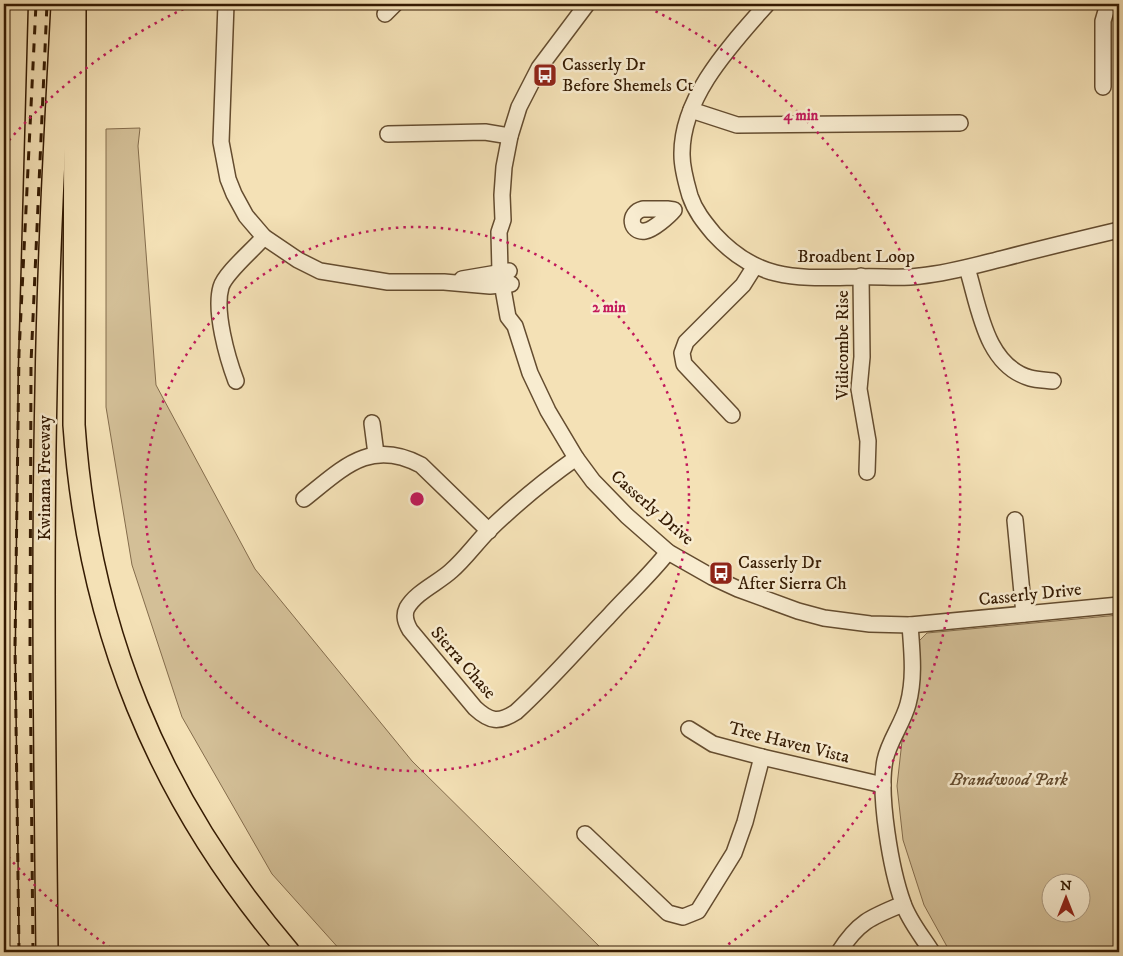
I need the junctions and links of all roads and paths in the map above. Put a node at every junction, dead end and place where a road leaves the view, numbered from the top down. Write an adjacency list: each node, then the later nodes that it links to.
1 (15, 4): 11 (highway); 41 (highway)
2 (62, 4): 42 (highway, Kwinana Freeway)
3 (75, 4): 43 (highway)
4 (226, 4): 17 (street)
5 (587, 4): 13 (street, Casserly Drive)
6 (767, 4): 9 (street, Broadbent Loop)
7 (1108, 4): 8 (street)
8 (1103, 87)
9 (691, 110): 10 (street); 14 (street, Broadbent Loop)
10 (960, 123)
11 (4, 131)
12 (388, 134): 13 (street)
13 (510, 136): 21 (street, Casserly Drive)
14 (693, 203): 15 (street); 18 (street, Broadbent Loop)
15 (674, 210)
16 (1119, 230): 19 (street, Broadbent Loop)
17 (264, 238): 21 (street); 22 (street)
18 (755, 266): 20 (street, Broadbent Loop); 24 (street)
19 (967, 268): 20 (street, Broadbent Loop); 23 (street)
20 (861, 276): 28 (street, Vidicombe Rise)
21 (506, 278): 27 (street, Casserly Drive)
22 (236, 381)
23 (1053, 381)
24 (732, 416)
25 (372, 423): 26 (street)
26 (376, 454): 29 (street); 31 (street)
27 (576, 458): 31 (street, Sierra Chase); 32 (street, Casserly Drive)
28 (867, 472)
29 (304, 499)
30 (1015, 520): 34 (street)
31 (489, 530): 32 (street, Sierra Chase)
32 (668, 552): 35 (street, Casserly Drive)
33 (1119, 605): 34 (street, Casserly Drive)
34 (1024, 614): 35 (street, Casserly Drive)
35 (910, 625): 38 (street)
36 (689, 729): 37 (street, Tree Haven Vista)
37 (762, 757): 38 (street, Tree Haven Vista); 39 (street)
38 (883, 785): 40 (street)
39 (584, 834)
40 (903, 904): 44 (street); 45 (street)
41 (8, 952)
42 (48, 952)
43 (289, 952)
44 (839, 952)
45 (932, 952)

